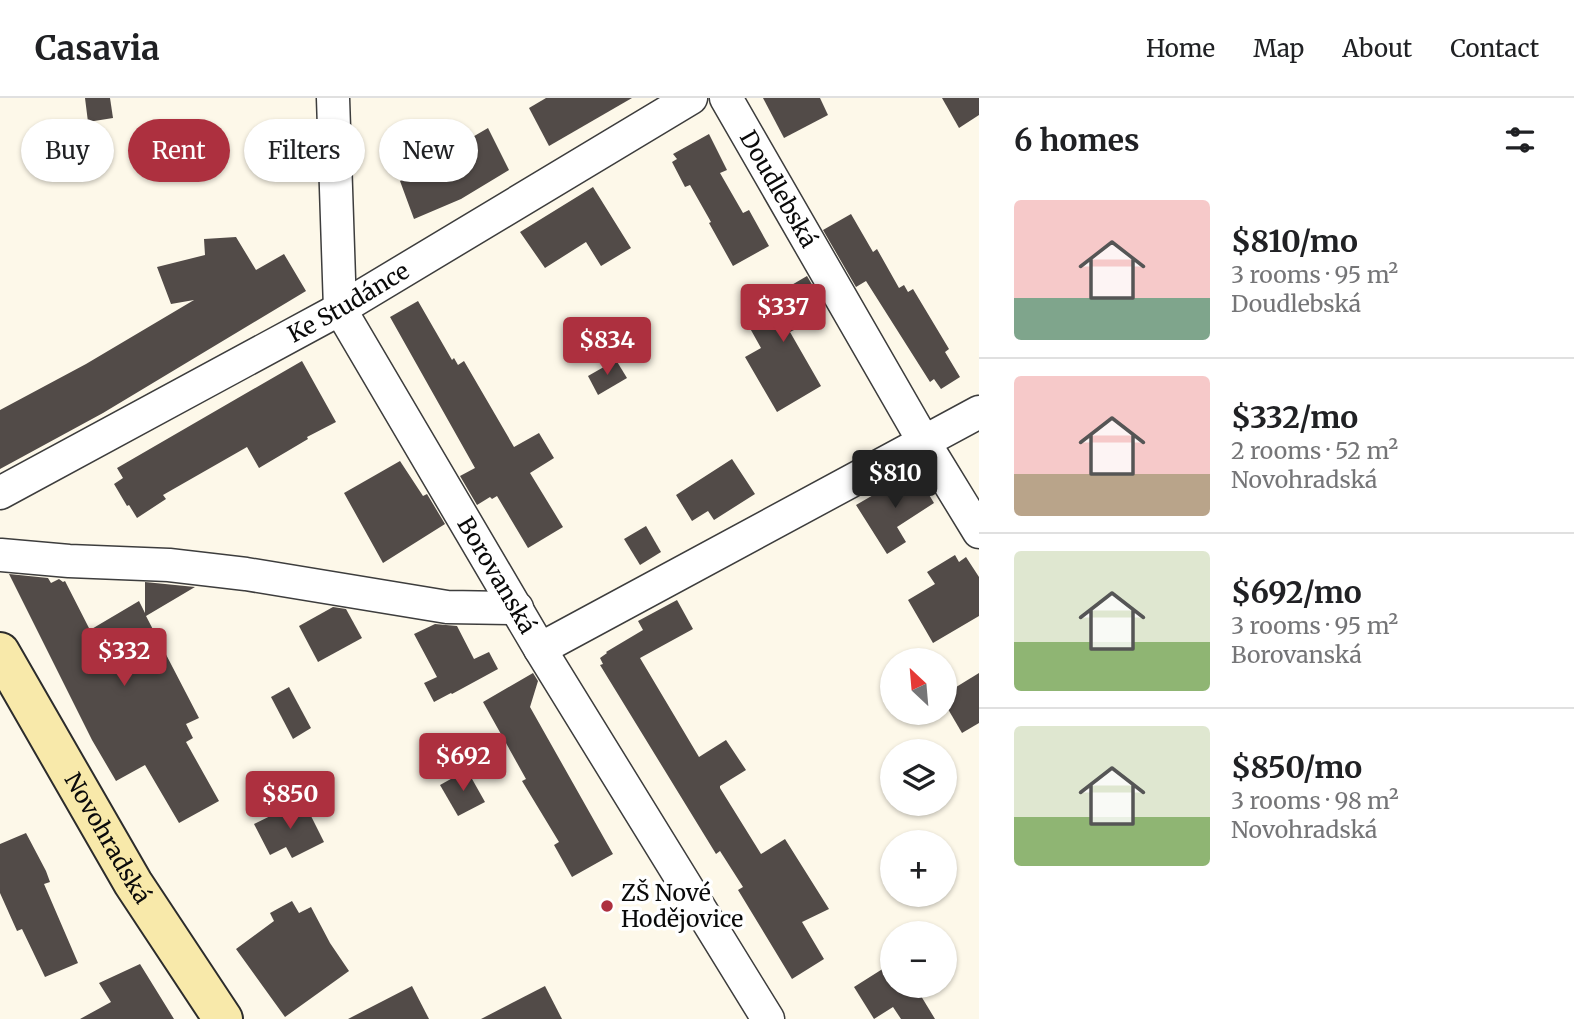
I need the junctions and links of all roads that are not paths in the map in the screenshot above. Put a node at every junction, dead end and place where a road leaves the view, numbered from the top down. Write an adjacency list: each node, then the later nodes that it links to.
1 (333, 98): 4 (street, Borovanská)
2 (691, 98): 4 (street, Ke Studánce)
3 (726, 98): 6 (street, Doudlebská)
4 (341, 309): 7 (street, Ke Studánce); 10 (street, Borovanská)
5 (979, 412): 6 (street)
6 (924, 442): 8 (street, Doudlebská); 11 (street)
7 (0, 493)
8 (979, 533)
9 (1, 555): 10 (street)
10 (517, 608): 11 (street, Borovanská)
11 (540, 649): 14 (street, Borovanská)
12 (0, 652): 13 (main road, Novohradská)
13 (223, 1019)
14 (768, 1019)

